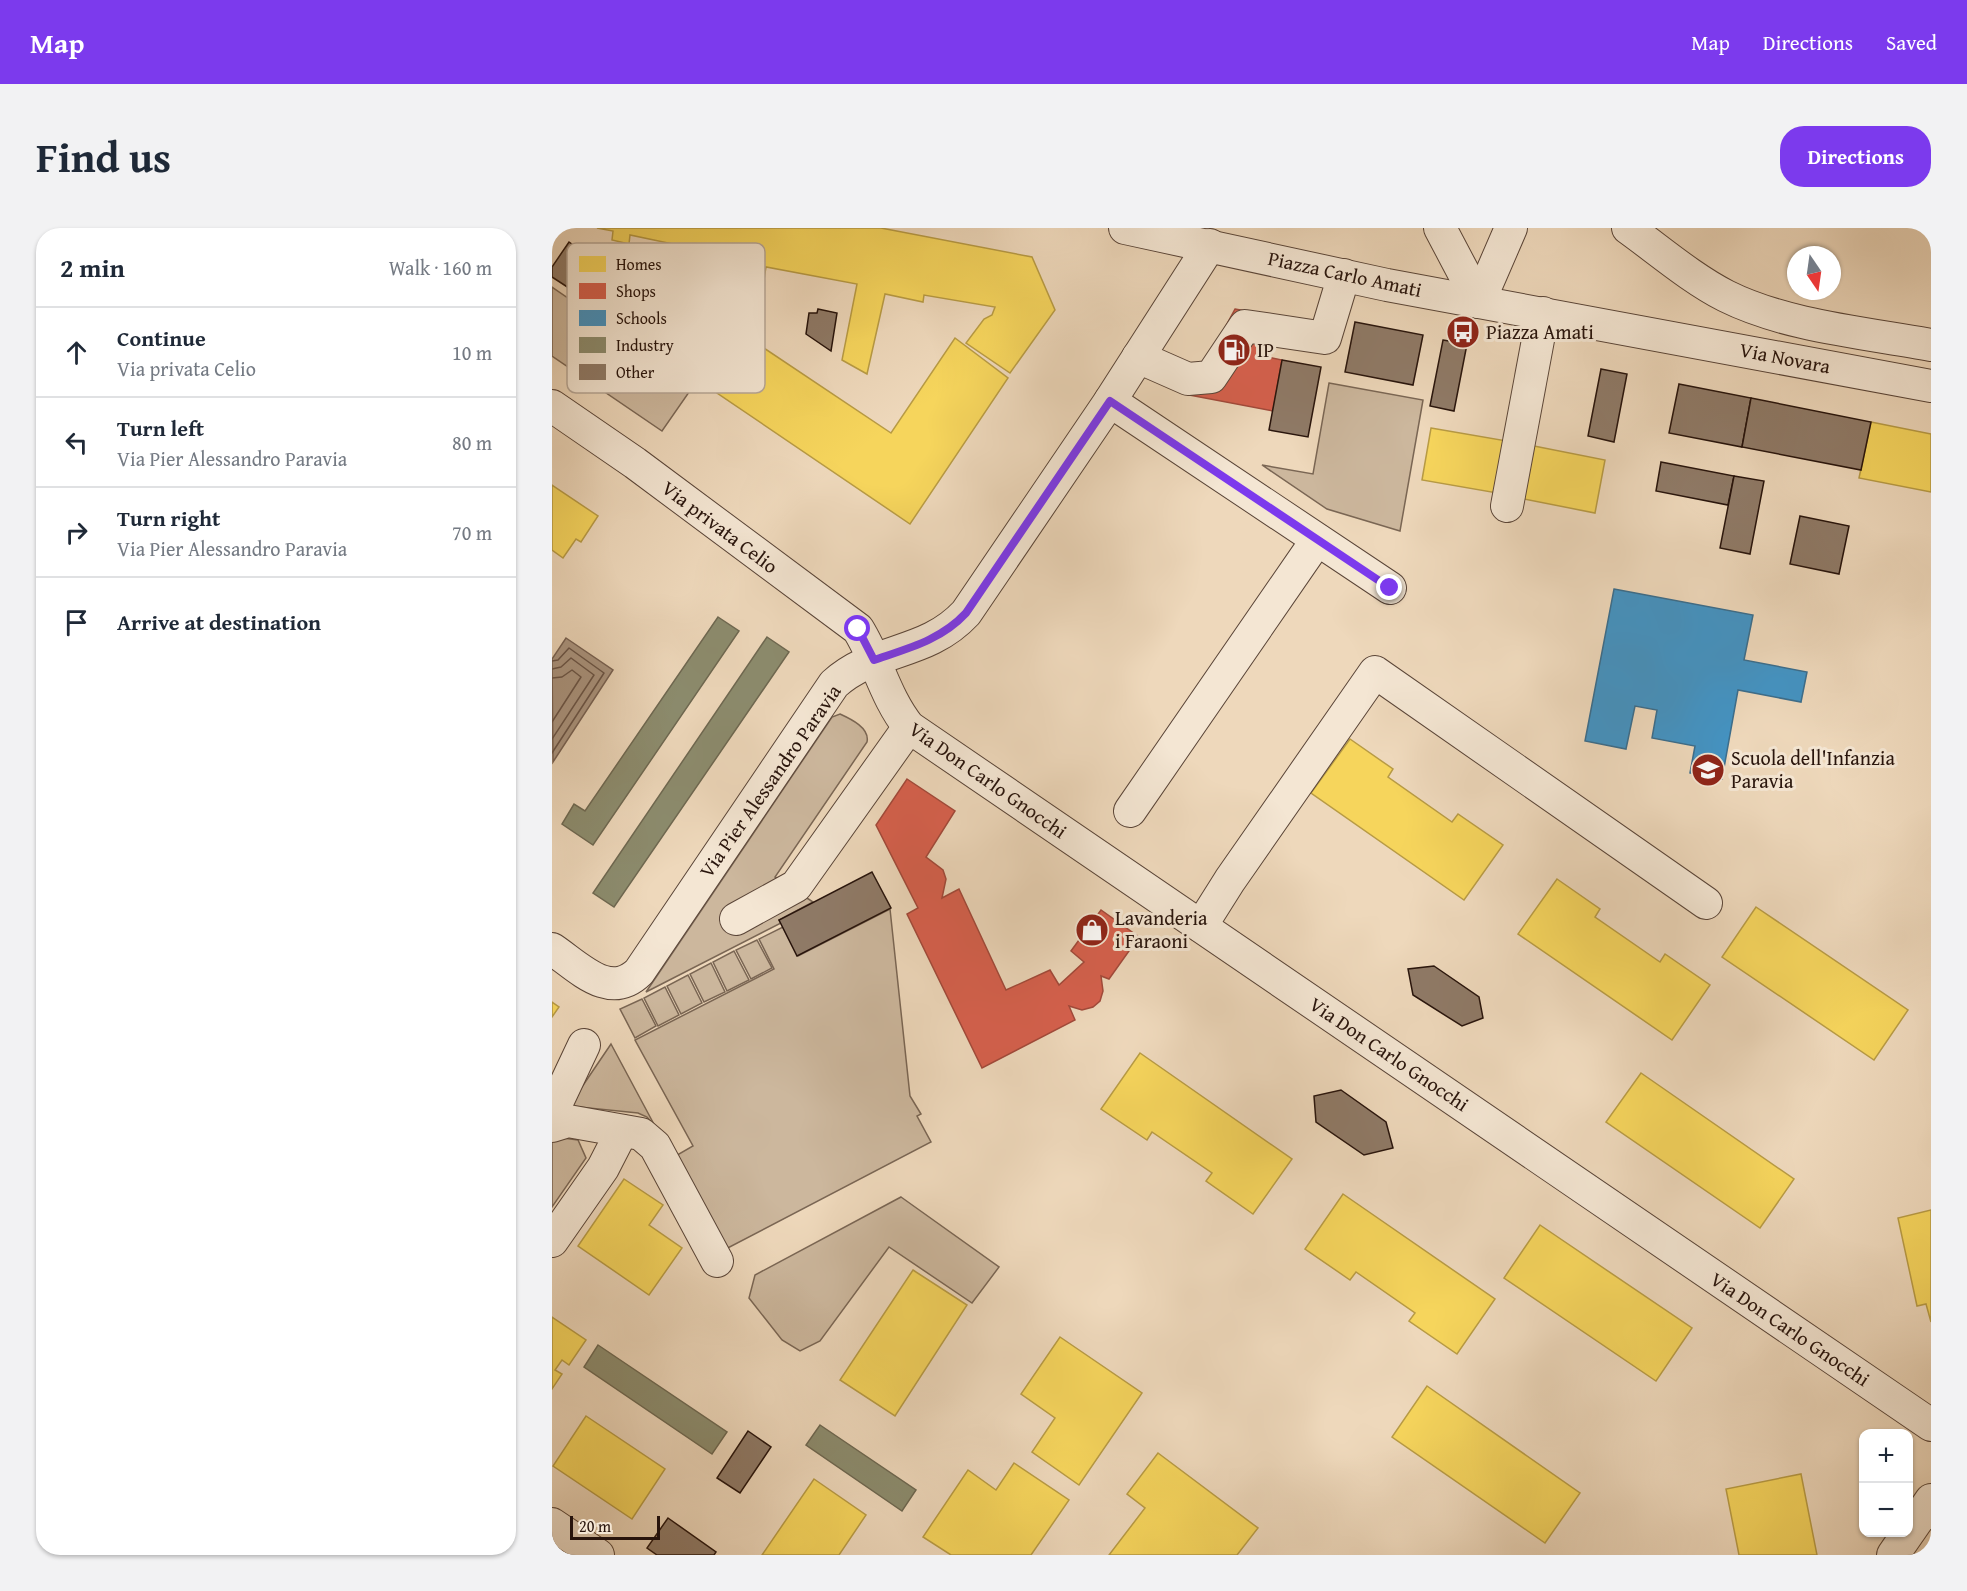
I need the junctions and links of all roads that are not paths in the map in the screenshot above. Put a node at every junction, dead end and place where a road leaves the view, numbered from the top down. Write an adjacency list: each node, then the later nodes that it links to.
1 (1125, 228): 5 (street)
2 (1440, 228): 7 (street)
3 (1511, 228): 7 (street)
4 (1628, 228): 10 (street, Via Novara)
5 (1210, 245): 6 (street, Piazza Carlo Amati); 11 (street, Via Pier Alessandro Paravia)
6 (1344, 275): 7 (street, Piazza Carlo Amati); 11 (street)
7 (1479, 302): 8 (street, Piazza Carlo Amati)
8 (1543, 313): 9 (street, Piazza Carlo Amati); 15 (street)
9 (1639, 331): 12 (street, Via Novara)
10 (1931, 345)
11 (1138, 357): 13 (street, Via Pier Alessandro Paravia)
12 (1931, 386)
13 (1110, 401): 16 (street); 18 (street, Via Pier Alessandro Paravia)
14 (552, 406): 18 (street, Via privata Celio)
15 (1507, 506)
16 (1317, 540): 17 (street); 20 (street)
17 (1390, 588)
18 (874, 660): 19 (street, Via Don Carlo Gnocchi); 24 (street, Via Pier Alessandro Paravia)
19 (909, 727): 22 (street); 23 (street, Via Don Carlo Gnocchi)
20 (1130, 811)
21 (1706, 903): 23 (street)
22 (735, 920)
23 (1201, 926): 31 (street, Via Don Carlo Gnocchi)
24 (552, 949)
25 (584, 1045): 26 (street)
26 (552, 1113)
27 (552, 1126): 28 (street)
28 (622, 1131): 29 (street); 30 (street)
29 (552, 1242)
30 (717, 1261)
31 (1931, 1425)
32 (1931, 1500): 35 (street)
33 (552, 1524): 34 (street)
34 (598, 1555)
35 (1893, 1555)

